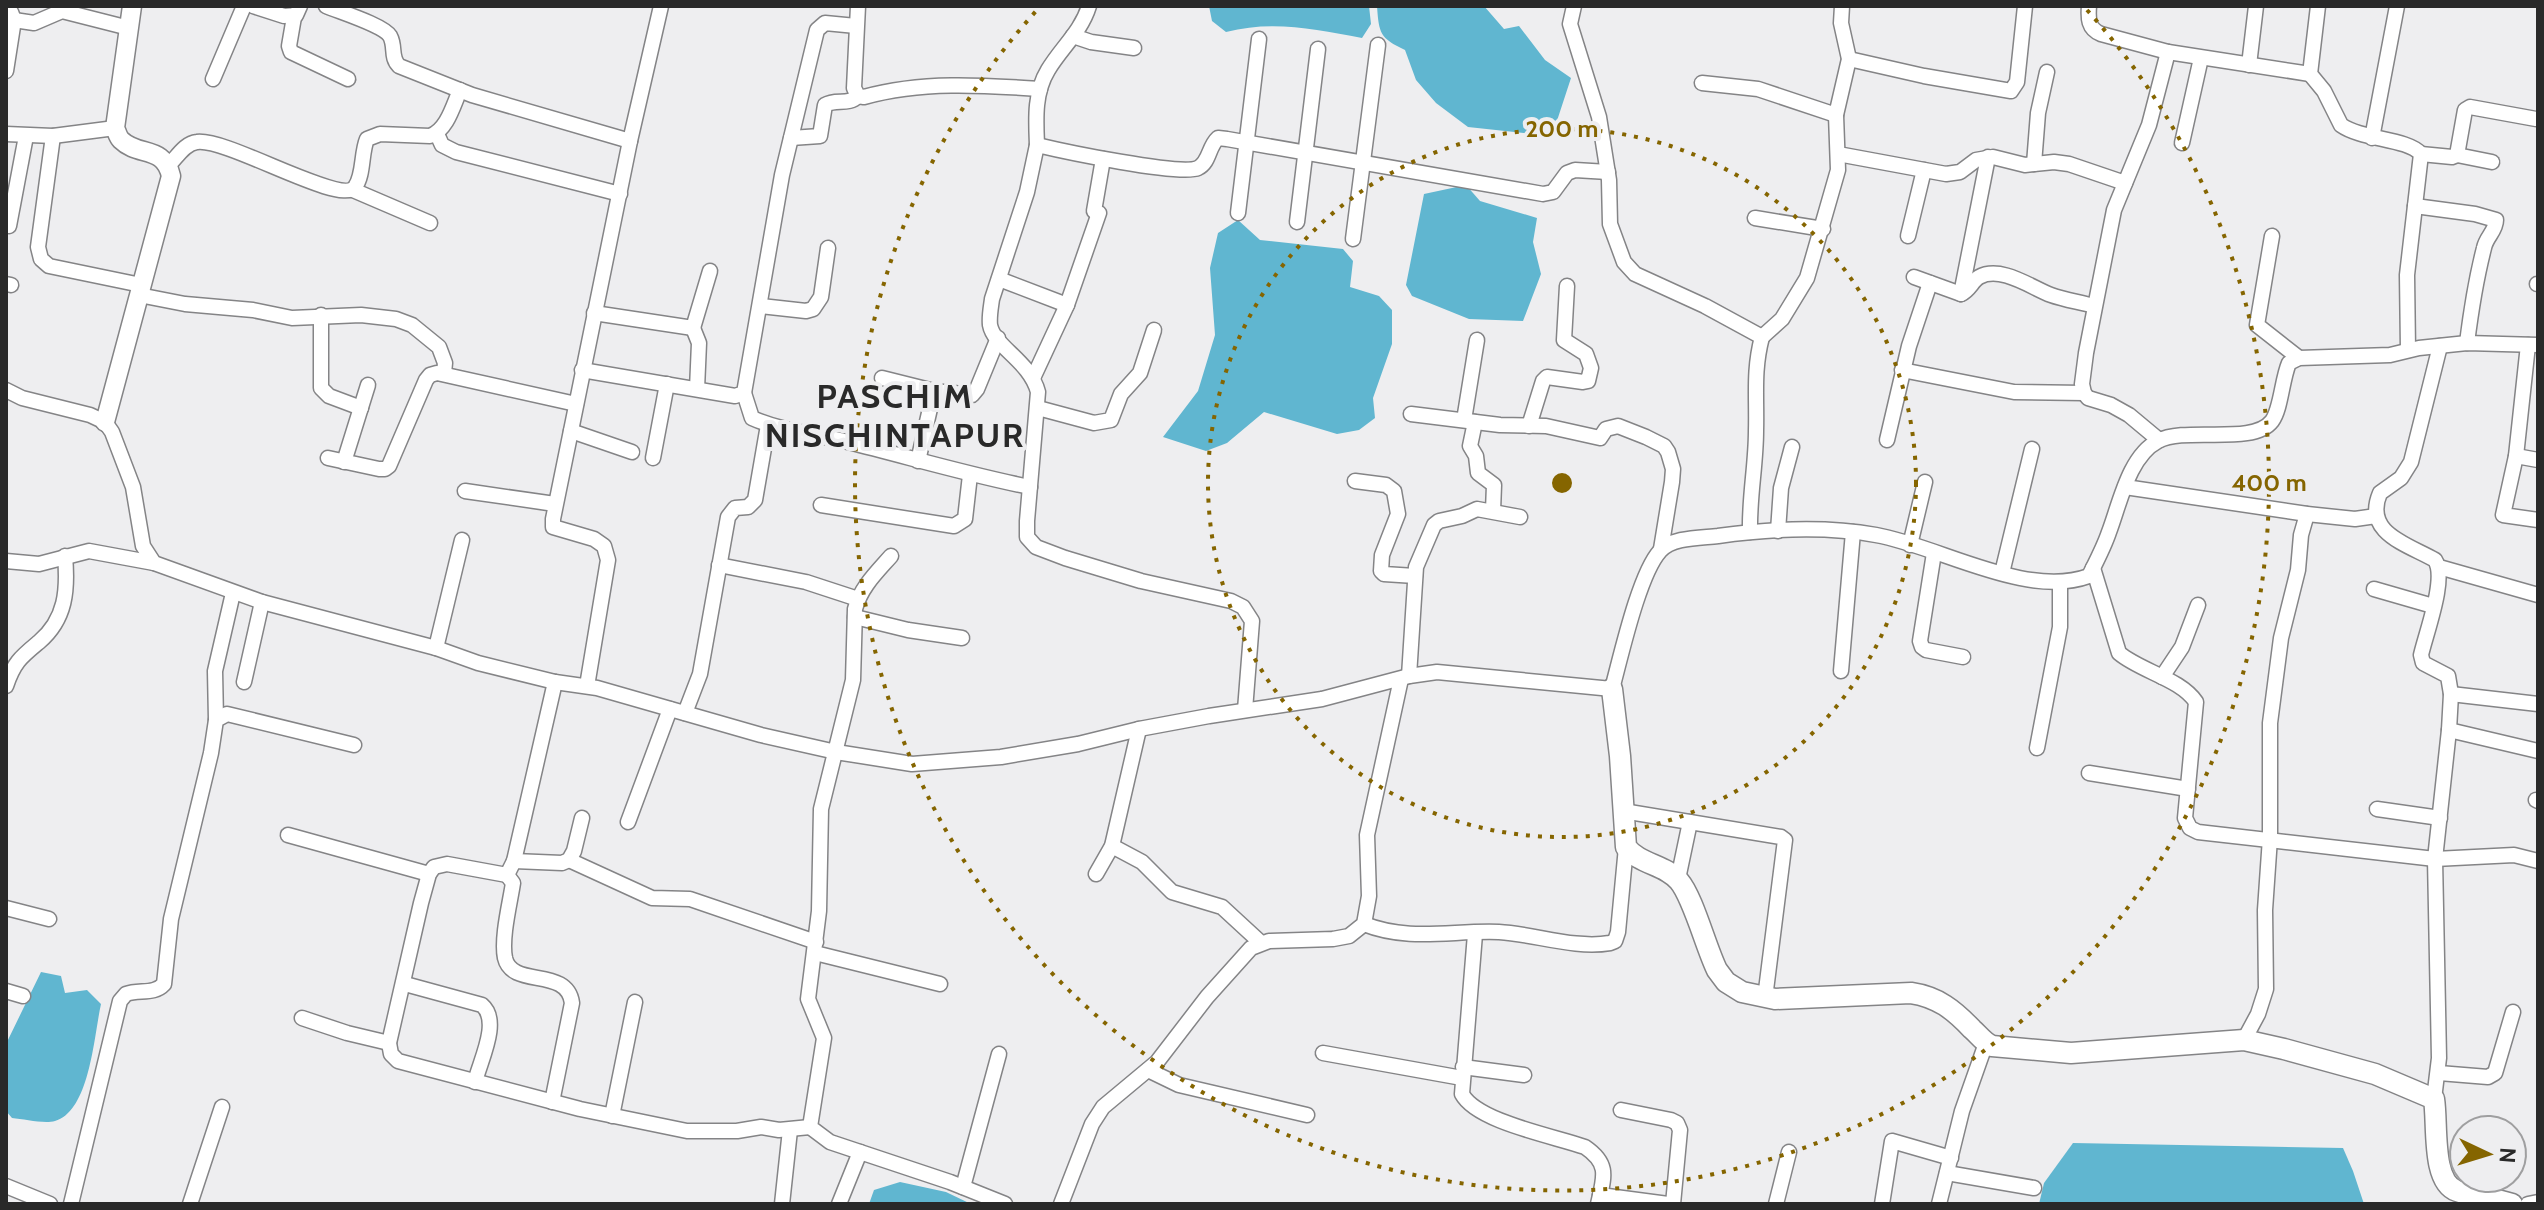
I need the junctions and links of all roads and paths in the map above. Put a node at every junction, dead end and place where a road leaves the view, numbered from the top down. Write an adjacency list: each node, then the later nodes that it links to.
1 (132, 6): 18 (street)
2 (244, 6): 31 (street)
3 (253, 6): 15 (street)
4 (326, 6): 35 (street)
5 (661, 6): 46 (street)
6 (858, 6): 17 (street)
7 (1089, 6): 19 (street)
8 (1574, 6): 61 (street)
9 (1842, 6): 26 (street)
10 (2025, 6): 26 (street)
11 (2089, 6): 24 (street)
12 (2256, 6): 27 (street)
13 (2318, 6): 30 (street)
14 (2397, 6): 45 (street)
15 (297, 11): 32 (street)
16 (10, 15): 18 (street); 28 (street)
17 (856, 26): 36 (street); 44 (street)
18 (129, 28): 39 (street)
19 (1073, 36): 22 (street); 34 (street)
20 (1259, 39): 47 (street)
21 (1378, 45): 56 (street)
22 (1134, 48)
23 (1318, 49): 50 (street)
24 (2168, 52): 25 (street); 62 (street)
25 (2201, 58): 27 (street); 48 (street)
26 (1849, 59): 37 (street)
27 (2249, 65): 30 (street)
28 (6, 71)
29 (2047, 72): 58 (street)
30 (2310, 74): 45 (street)
31 (213, 79)
32 (348, 79)
33 (1702, 83): 37 (street)
34 (1040, 89): 36 (street); 49 (street)
35 (460, 90): 41 (street); 46 (street)
36 (858, 96): 44 (street)
37 (1836, 115): 51 (street)
38 (2536, 119): 53 (street)
39 (115, 128): 43 (street); 59 (street)
40 (6, 134): 42 (street)
41 (437, 134): 63 (street); 64 (street)
42 (26, 136): 43 (street); 70 (street)
43 (53, 136): 81 (street)
44 (791, 138): 84 (street)
45 (2372, 138): 52 (street)
46 (630, 141): 64 (street)
47 (1246, 142): 50 (street); 55 (street); 66 (street)
48 (2182, 143)
49 (1037, 145): 55 (street); 78 (street)
50 (1306, 152): 56 (street); 68 (street)
51 (1838, 154): 60 (street); 71 (street)
52 (2421, 154): 53 (street); 65 (street)
53 (2457, 155): 57 (street)
54 (1988, 157): 58 (street); 60 (street); 82 (street)
55 (1103, 159): 83 (street)
56 (1364, 161): 61 (street); 74 (street)
57 (2492, 162)
58 (2034, 164): 62 (street)
59 (169, 165): 63 (street); 81 (street)
60 (1924, 170): 72 (street)
61 (1608, 172): 90 (street)
62 (2125, 183): 85 (street)
63 (353, 190): 69 (street)
64 (620, 194): 86 (street)
65 (2415, 206): 93 (street); 96 (street)
66 (1238, 213)
67 (1755, 218): 71 (street)
68 (1297, 222)
69 (430, 223)
70 (9, 226)
71 (1823, 229): 90 (street)
72 (1908, 236)
73 (2272, 236): 97 (street)
74 (1353, 239)
75 (828, 248): 84 (street)
76 (710, 271): 88 (street)
77 (1914, 277): 79 (street)
78 (999, 279): 83 (street); 91 (street)
79 (1930, 283): 82 (street); 99 (street)
80 (1567, 286): 117 (street)
81 (140, 290): 87 (street); 115 (street)
82 (1961, 294): 85 (street)
83 (1067, 305): 101 (street)
84 (761, 306): 108 (street)
85 (2094, 306): 109 (street)
86 (594, 313): 88 (street); 98 (street)
87 (321, 315): 100 (street); 111 (street)
88 (693, 328): 105 (street)
89 (1154, 330): 112 (street)
90 (1762, 337): 144 (street)
91 (998, 338): 101 (street); 107 (street)
92 (1477, 340): 114 (street)
93 (2467, 343): 94 (street); 95 (street)
94 (2533, 345): 124 (street)
95 (2440, 346): 96 (street); 140 (street)
96 (2408, 350): 97 (street)
97 (2299, 358): 120 (street)
98 (582, 370): 103 (street); 110 (street)
99 (1902, 370): 109 (street); 119 (street)
100 (444, 373): 110 (street); 129 (street)
101 (1034, 376): 112 (street)
102 (882, 378): 107 (street)
103 (667, 384): 105 (street); 126 (street)
104 (368, 385): 111 (street)
105 (697, 389): 108 (street)
106 (6, 390): 115 (street)
107 (934, 391): 128 (street)
108 (744, 393): 116 (street)
109 (2084, 393): 120 (street)
110 (576, 404): 118 (street)
111 (361, 408): 129 (street)
112 (1038, 408): 133 (street)
113 (1411, 414): 114 (street)
114 (1469, 421): 117 (street); 138 (street)
115 (105, 422): 153 (street)
116 (768, 425): 128 (street); 154 (street)
117 (1529, 426): 148 (street)
118 (571, 431): 123 (street); 136 (street)
119 (1887, 440)
120 (2159, 440): 134 (street)
121 (1792, 447): 143 (street)
122 (2032, 449): 157 (street)
123 (632, 452)
124 (2516, 456): 127 (street); 142 (street)
125 (328, 458): 129 (street)
126 (653, 458)
127 (2538, 460)
128 (918, 461): 130 (street)
129 (344, 462)
130 (970, 475): 133 (street); 137 (street)
131 (1355, 481): 158 (street)
132 (1925, 482): 147 (street)
133 (1030, 487): 182 (street)
134 (2125, 487): 139 (street); 156 (street)
135 (465, 491): 136 (street)
136 (555, 504): 177 (street)
137 (821, 505)
138 (1493, 511): 141 (street); 158 (street)
139 (2307, 514): 140 (street); 200 (street)
140 (2376, 516): 155 (street)
141 (1520, 517)
142 (2538, 520)
143 (1778, 531): 144 (street); 145 (street)
144 (1750, 532): 148 (street)
145 (1853, 532): 147 (street); 171 (street)
146 (462, 540): 169 (street)
147 (1910, 545): 149 (street)
148 (1661, 549): 178 (street)
149 (1934, 553): 157 (street); 170 (street)
150 (65, 556): 152 (street); 153 (street); 176 (street)
151 (891, 556): 163 (street)
152 (6, 561)
153 (154, 563): 161 (street)
154 (719, 565): 163 (street); 183 (street)
155 (2439, 567): 162 (street); 166 (street)
156 (2093, 568): 159 (street); 172 (street)
157 (2002, 573): 159 (street)
158 (1415, 576): 173 (street)
159 (2060, 584): 188 (street)
160 (2374, 589): 166 (street)
161 (233, 593): 164 (street); 184 (street)
162 (2538, 595)
163 (858, 599): 167 (street)
164 (262, 602): 169 (street); 174 (street)
165 (2198, 605): 172 (street)
166 (2433, 606): 179 (street)
167 (855, 617): 168 (street); 190 (street)
168 (962, 638)
169 (436, 648): 175 (street)
170 (1963, 657)
171 (1841, 671)
172 (2162, 677): 192 (street)
173 (1405, 678): 178 (street); 182 (street); 212 (street)
174 (244, 682)
175 (555, 682): 177 (street); 206 (street)
176 (6, 686)
177 (587, 686): 181 (street)
178 (1612, 689): 194 (main road)
179 (2451, 694): 180 (street); 186 (street)
180 (2538, 704)
181 (670, 709): 183 (street); 197 (street)
182 (1245, 710): 185 (street)
183 (685, 713): 190 (street)
184 (216, 720): 187 (street); 251 (street)
185 (1139, 729): 190 (street); 201 (street)
186 (2449, 730): 189 (street); 196 (street)
187 (354, 745)
188 (2037, 748)
189 (2538, 751)
190 (836, 752): 215 (street)
191 (2089, 773): 192 (street)
192 (2188, 789): 200 (street)
193 (2377, 809): 196 (street)
194 (1623, 811): 198 (street); 202 (main road)
195 (582, 818): 204 (street)
196 (2440, 818): 203 (street)
197 (628, 822)
198 (1690, 822): 209 (street); 220 (street)
199 (288, 835): 207 (street)
200 (2270, 838): 203 (street); 224 (street)
201 (1112, 846): 208 (street); 214 (street)
202 (1626, 847): 209 (main road); 213 (street)
203 (2435, 859): 205 (street); 231 (street)
204 (569, 860): 206 (street); 215 (street)
205 (2538, 861)
206 (510, 868): 207 (street); 235 (street)
207 (429, 874): 216 (street)
208 (1096, 874)
209 (1678, 879): 220 (main road)
210 (6, 908): 211 (street)
211 (49, 919)
212 (1364, 924): 213 (street); 214 (street)
213 (1475, 934): 230 (street)
214 (1260, 942): 229 (street)
215 (816, 947): 217 (street); 240 (street)
216 (405, 984): 225 (street); 233 (street)
217 (940, 984)
218 (6, 991): 219 (street)
219 (23, 996)
220 (1765, 998): 226 (main road)
221 (635, 1002): 239 (street)
222 (2513, 1012): 231 (street)
223 (302, 1018): 225 (street)
224 (2244, 1040): 226 (main road); 234 (main road)
225 (389, 1043): 233 (street)
226 (1986, 1043): 244 (street)
227 (1323, 1053): 230 (street)
228 (999, 1054): 246 (street)
229 (1148, 1070): 238 (street); 256 (street)
230 (1462, 1072): 232 (street); 248 (street)
231 (2439, 1073): 234 (street)
232 (1524, 1075)
233 (475, 1082): 235 (street)
234 (2434, 1099): 261 (main road)
235 (552, 1102): 239 (street)
236 (222, 1107): 252 (street)
237 (1621, 1110): 257 (street)
238 (1307, 1115)
239 (612, 1116): 241 (street)
240 (810, 1127): 241 (street); 242 (street)
241 (790, 1130): 253 (street)
242 (860, 1152): 246 (street); 254 (street)
243 (1789, 1152): 258 (street)
244 (1949, 1165): 247 (street); 259 (street); 260 (street)
245 (6, 1186): 250 (street)
246 (963, 1187): 255 (street)
247 (2034, 1188)
248 (1599, 1199): 257 (street)
249 (2538, 1202): 262 (street)
250 (50, 1204)
251 (71, 1204)
252 (190, 1204)
253 (782, 1204)
254 (839, 1204)
255 (1005, 1204)
256 (1061, 1204)
257 (1670, 1204)
258 (1776, 1204)
259 (1882, 1204)
260 (1939, 1204)
261 (2512, 1204)
262 (2528, 1204)

